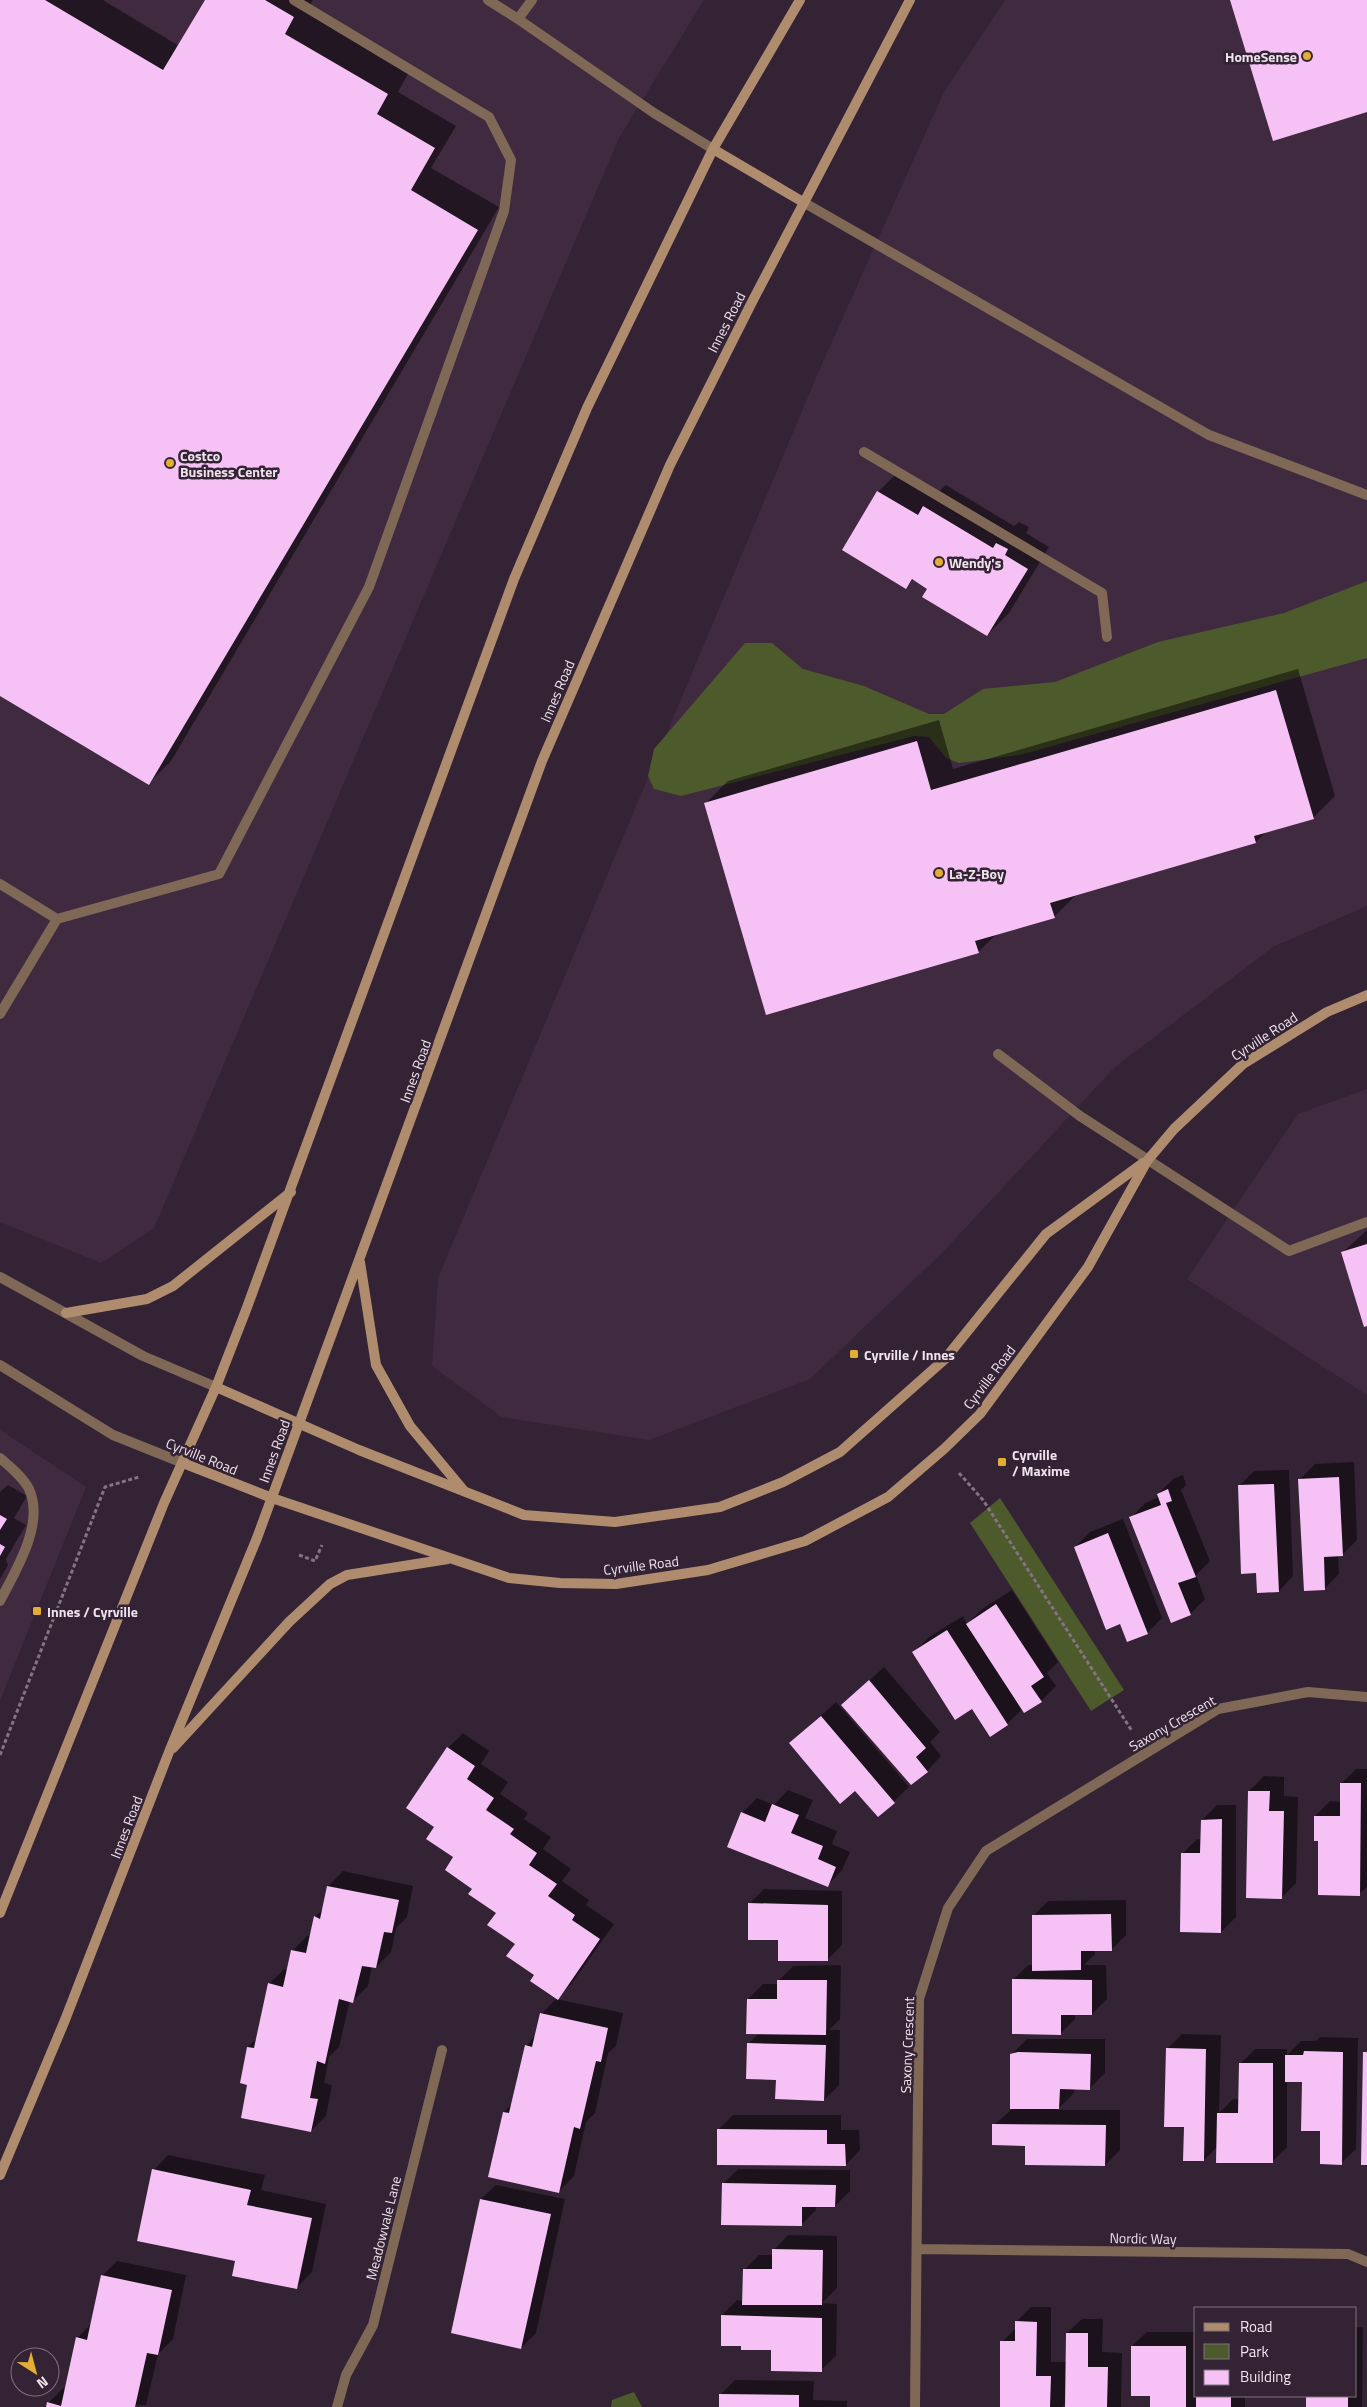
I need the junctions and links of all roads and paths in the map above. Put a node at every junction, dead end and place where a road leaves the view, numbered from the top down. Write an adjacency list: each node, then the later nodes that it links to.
1 (294, 0): 13 (street)
2 (488, 0): 6 (street)
3 (532, 0): 6 (street)
4 (800, 0): 7 (main road)
5 (910, 0): 8 (main road, Innes Road)
6 (518, 19): 7 (street)
7 (713, 149): 8 (main road); 18 (main road)
8 (803, 202): 10 (street); 20 (main road, Innes Road)
9 (864, 452): 11 (street)
10 (1367, 494)
11 (1107, 637)
12 (0, 884): 13 (street)
13 (57, 919): 15 (street)
14 (1367, 995): 17 (main road, Cyrville Road)
15 (0, 1014)
16 (998, 1054): 17 (street)
17 (1146, 1161): 19 (street); 26 (main road, Cyrville Road); 29 (main road, Cyrville Road)
18 (292, 1191): 22 (main road); 24 (main road)
19 (1367, 1222)
20 (360, 1261): 25 (main road, Innes Road); 29 (main road)
21 (0, 1277): 22 (street, Cyrville Road)
22 (66, 1313): 24 (street, Cyrville Road)
23 (0, 1365): 28 (street, Cyrville Road)
24 (216, 1386): 25 (main road, Cyrville Road); 28 (main road)
25 (299, 1422): 29 (main road, Cyrville Road); 30 (main road, Innes Road)
26 (944, 1449): 33 (main road, Cyrville Road); 37 (path)
27 (0, 1458): 34 (street)
28 (183, 1463): 30 (main road, Cyrville Road); 38 (path); 39 (main road)
29 (465, 1492)
30 (272, 1498): 33 (main road, Cyrville Road); 36 (main road, Innes Road)
31 (324, 1540): 32 (path)
32 (299, 1555)
33 (448, 1559): 36 (main road)
34 (0, 1601)
35 (1367, 1697): 37 (street, Saxony Crescent)
36 (169, 1752): 41 (main road, Innes Road)
37 (1146, 1753): 42 (street, Saxony Crescent)
38 (0, 1754)
39 (0, 1913)
40 (442, 2050): 44 (street, Meadowvale Lane)
41 (0, 2175)
42 (918, 2249): 43 (street, Nordic Way); 45 (street, Saxony Crescent)
43 (1367, 2262)
44 (337, 2407)
45 (915, 2407)

